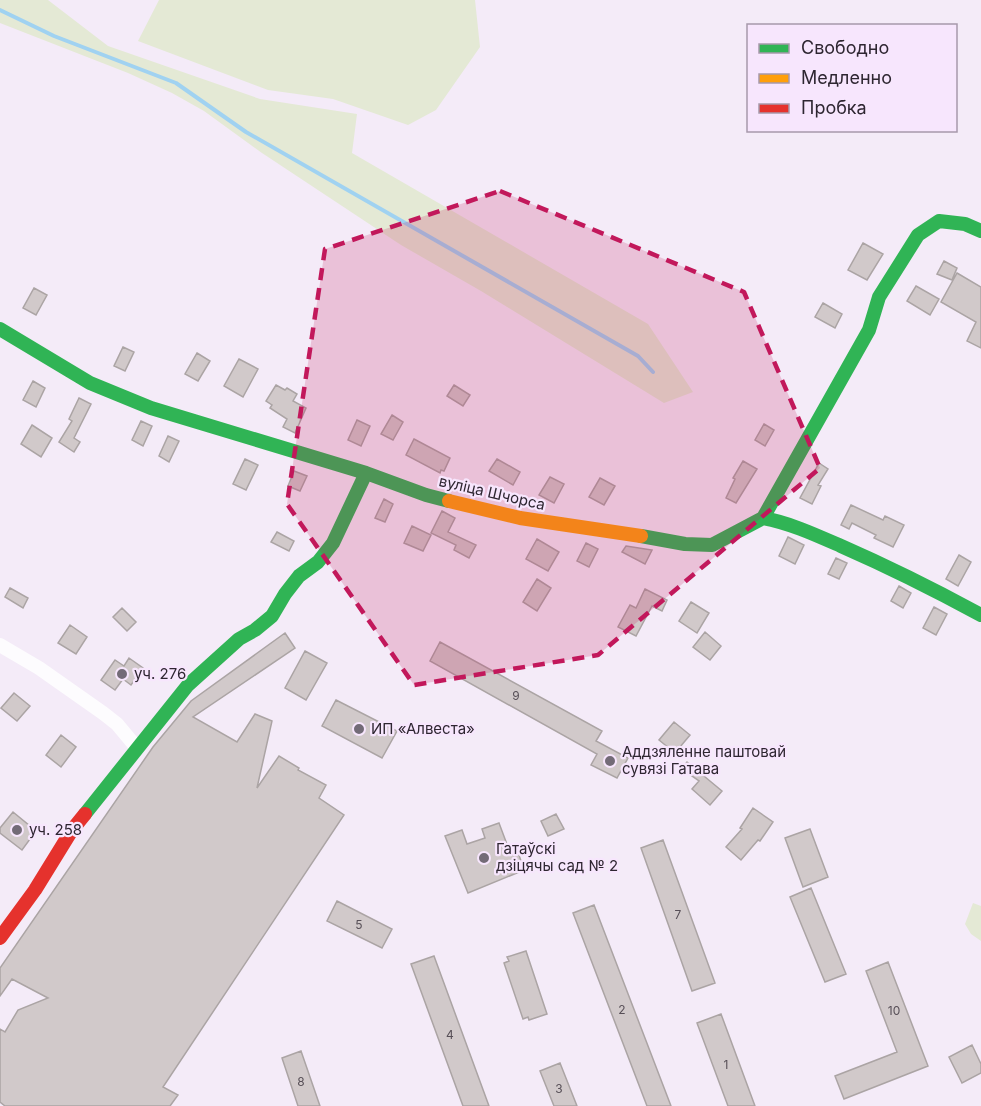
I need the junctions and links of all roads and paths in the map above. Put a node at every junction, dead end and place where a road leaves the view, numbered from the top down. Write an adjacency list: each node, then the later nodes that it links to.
1 (981, 231): 4 (street)
2 (0, 329): 3 (street, вуліца Шчорса)
3 (366, 473): 4 (street, вуліца Шчорса); 7 (street)
4 (763, 518): 5 (street)
5 (981, 615)
6 (0, 645): 7 (street)
7 (137, 748): 8 (street)
8 (0, 938)

